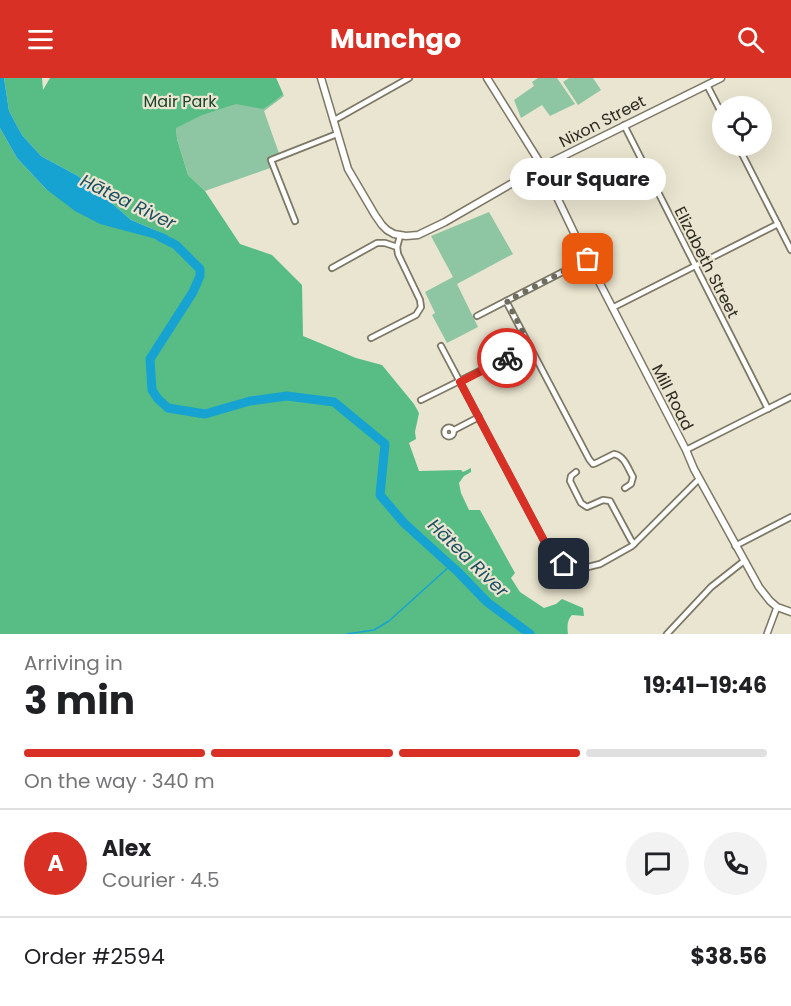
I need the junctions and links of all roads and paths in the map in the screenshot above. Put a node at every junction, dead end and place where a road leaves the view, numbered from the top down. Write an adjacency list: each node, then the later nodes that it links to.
1 (321, 78): 7 (main road)
2 (409, 78): 7 (street)
3 (487, 78): 11 (main road, Mill Road)
4 (721, 78): 5 (main road, Nixon Street)
5 (707, 85): 6 (street); 8 (main road, Nixon Street)
6 (713, 96)
7 (333, 120): 9 (main road)
8 (624, 125): 11 (main road, Nixon Street); 20 (street, Elizabeth Street)
9 (338, 134): 14 (street); 16 (main road)
10 (743, 156): 15 (street)
11 (542, 166): 12 (main road, Nixon Street); 13 (main road, Mill Road)
12 (525, 176): 13 (main road, Mill Road); 16 (main road, Nixon Street)
13 (555, 193): 19 (main road, Mill Road)
14 (295, 221)
15 (778, 224): 18 (street); 20 (street)
16 (400, 236): 17 (street)
17 (397, 248): 21 (street); 25 (street)
18 (791, 250)
19 (588, 259): 22 (street); 23 (main road, Mill Road)
20 (695, 266): 23 (street); 31 (street, Elizabeth Street)
21 (332, 268)
22 (507, 301): 24 (street); 27 (street)
23 (612, 308): 34 (main road, Mill Road)
24 (477, 316)
25 (370, 338)
26 (441, 346): 28 (street)
27 (530, 346): 28 (street); 37 (street)
28 (460, 382): 30 (street); 32 (street)
29 (791, 397): 31 (street)
30 (422, 400)
31 (768, 409): 34 (street)
32 (479, 417): 33 (street); 39 (street)
33 (454, 430)
34 (686, 450): 36 (main road, Mill Road)
35 (576, 472): 39 (street)
36 (699, 479): 39 (street); 40 (main road, Mill Road)
37 (625, 488)
38 (791, 517): 40 (street)
39 (634, 544)
40 (735, 546): 41 (main road, Mill Road)
41 (744, 561): 42 (main road, Mill Road); 44 (street)
42 (777, 607): 43 (main road); 45 (street)
43 (791, 612)
44 (667, 634)
45 (767, 634)

